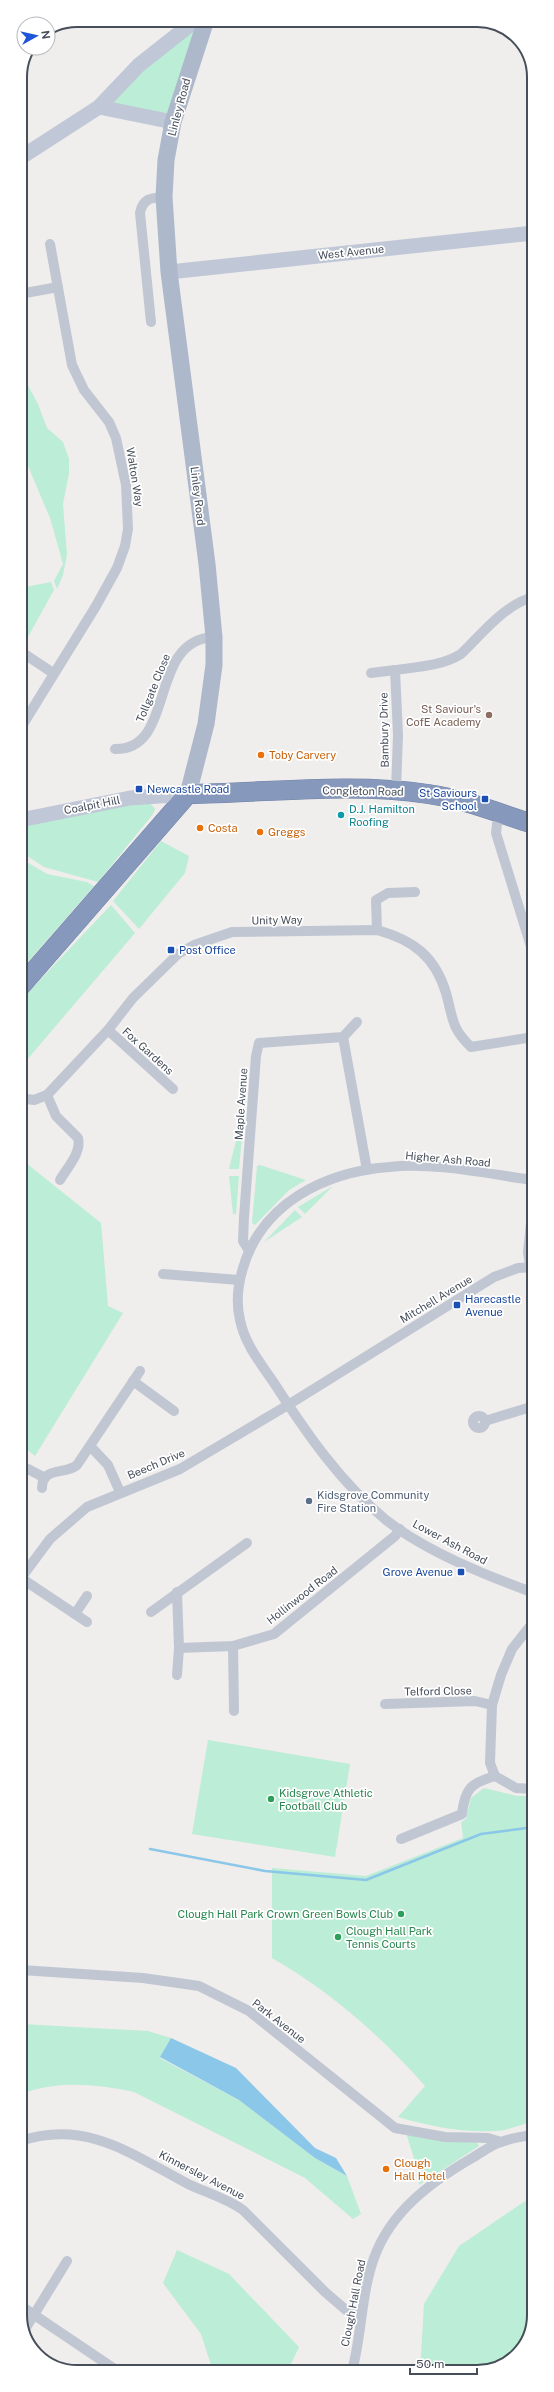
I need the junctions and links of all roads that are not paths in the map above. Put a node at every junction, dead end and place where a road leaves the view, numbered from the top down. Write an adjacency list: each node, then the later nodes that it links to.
1 (187, 27): 3 (street)
2 (203, 27): 4 (main road, Linley Road)
3 (99, 107): 4 (street); 5 (street)
4 (173, 122): 6 (main road, Linley Road)
5 (27, 153)
6 (164, 197): 9 (main road, Linley Road); 12 (street)
7 (527, 234): 9 (street, West Avenue)
8 (50, 244): 10 (street, Walton Way)
9 (169, 272): 14 (main road, Linley Road)
10 (58, 287): 11 (street); 17 (street, Walton Way)
11 (27, 293)
12 (152, 322)
13 (527, 599): 16 (street)
14 (214, 637): 20 (street, Tollgate Close); 22 (main road, Linley Road)
15 (27, 656): 17 (street)
16 (395, 670): 18 (street); 21 (street, Bambury Drive)
17 (53, 673): 19 (street, Walton Way)
18 (370, 673)
19 (27, 717)
20 (116, 749)
21 (396, 790): 22 (highway, Congleton Road); 24 (highway, Congleton Road)
22 (188, 794): 23 (street, Coalpit Hill); 25 (highway)
23 (157, 796): 25 (street); 26 (street, Coalpit Hill)
24 (502, 814): 27 (highway, Congleton Road); 30 (street)
25 (169, 816): 31 (highway)
26 (27, 819)
27 (527, 822)
28 (415, 892): 29 (street)
29 (377, 930): 33 (street, Unity Way); 35 (street, Unity Way)
30 (527, 934)
31 (27, 979)
32 (357, 1022): 34 (street)
33 (108, 1030): 36 (street, Fox Gardens); 37 (street, Unity Way)
34 (342, 1036): 39 (street); 42 (street, Maple Avenue)
35 (527, 1038)
36 (173, 1089)
37 (47, 1095): 38 (street); 40 (street)
38 (27, 1099)
39 (368, 1170): 41 (street, Higher Ash Road); 42 (street, Higher Ash Road)
40 (60, 1173)
41 (527, 1179)
42 (248, 1249): 45 (street, Higher Ash Road)
43 (527, 1267): 46 (street, Mitchell Avenue)
44 (163, 1274): 45 (street)
45 (239, 1280): 49 (street, Higher Ash Road)
46 (356, 1363): 49 (street, Beech Drive)
47 (140, 1371): 48 (street)
48 (133, 1381): 51 (street); 53 (street)
49 (288, 1405): 55 (street, Beech Drive); 56 (street, Lower Ash Road)
50 (527, 1408): 52 (street)
51 (174, 1411)
52 (485, 1421)
53 (91, 1447): 54 (street); 55 (street)
54 (28, 1469)
55 (120, 1492): 58 (street, Beech Drive)
56 (400, 1529): 60 (street, Lower Ash Road); 67 (street, Hollinwood Road)
57 (247, 1543): 61 (street)
58 (27, 1570)
59 (27, 1582): 64 (street)
60 (527, 1590)
61 (177, 1592): 63 (street); 68 (street)
62 (87, 1596): 64 (street)
63 (151, 1612)
64 (75, 1614): 65 (street)
65 (87, 1622)
66 (527, 1629): 71 (street)
67 (233, 1646): 68 (street, Hollinwood Road); 72 (street)
68 (179, 1648): 69 (street)
69 (177, 1675)
70 (385, 1704): 71 (street, Telford Close)
71 (492, 1705): 73 (street)
72 (234, 1711)
73 (495, 1776): 74 (street); 75 (street)
74 (527, 1789)
75 (401, 1839)
76 (27, 1970): 79 (street, Park Avenue)
77 (527, 2136): 79 (street, Clough Hall Road)
78 (27, 2140): 83 (street, Kinnersley Avenue)
79 (501, 2142): 83 (street, Clough Hall Road)
80 (68, 2261): 82 (street)
81 (27, 2310): 82 (street)
82 (34, 2315): 84 (street); 85 (street)
83 (361, 2316): 86 (street, Clough Hall Road)
84 (28, 2325)
85 (109, 2365)
86 (353, 2365)

